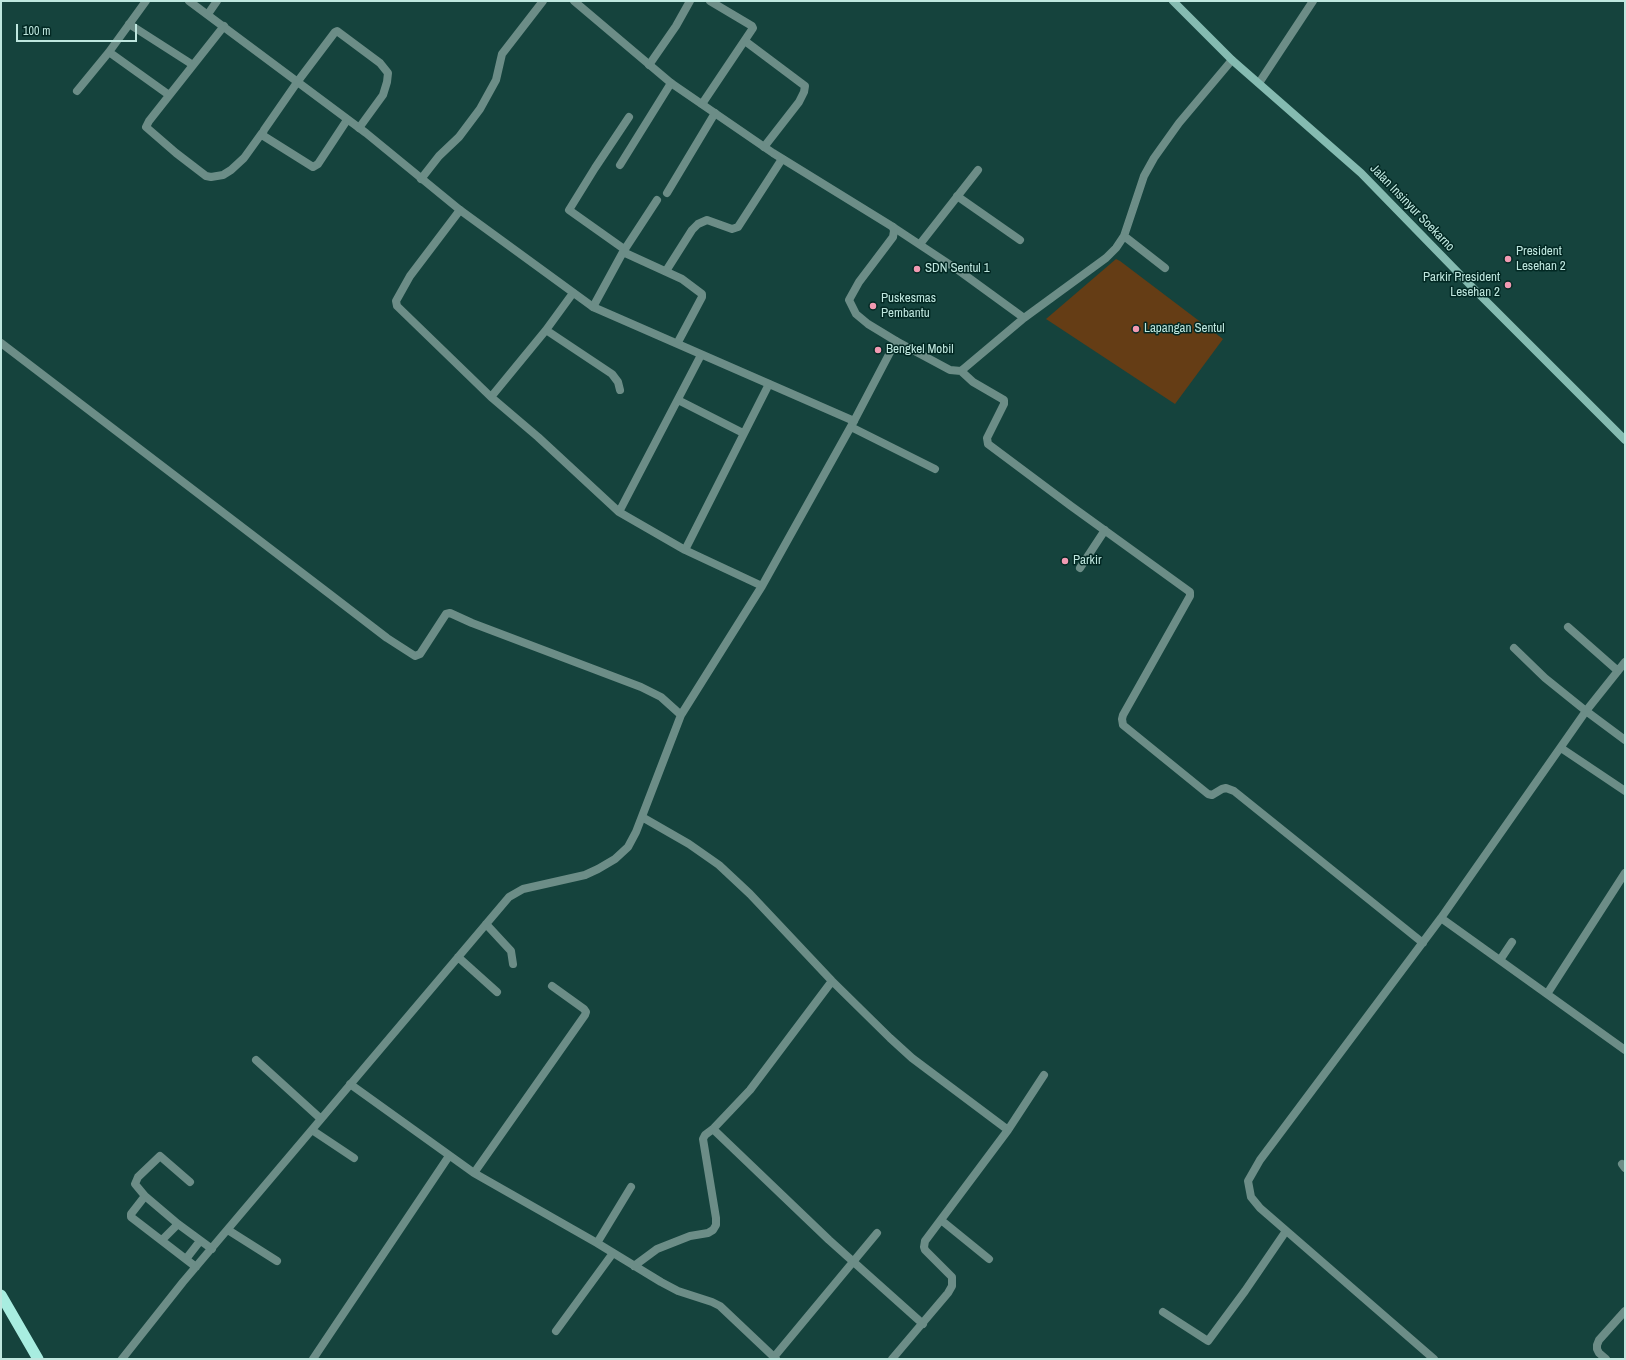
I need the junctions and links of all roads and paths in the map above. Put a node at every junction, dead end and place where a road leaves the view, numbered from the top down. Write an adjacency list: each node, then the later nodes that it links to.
1 (146, 1): 11 (street)
2 (189, 1): 10 (street)
3 (217, 1): 10 (street)
4 (543, 1): 33 (street)
5 (574, 1): 17 (street)
6 (690, 1): 17 (street)
7 (710, 1): 13 (street)
8 (1173, 1): 15 (main road, Jalan Insinyur Soekarno)
9 (1312, 1): 20 (street)
10 (208, 14): 12 (street)
11 (129, 24): 14 (street); 16 (street)
12 (224, 26): 16 (street); 18 (street)
13 (745, 41): 23 (street); 29 (street)
14 (109, 52): 21 (street); 22 (street)
15 (1232, 60): 20 (main road, Jalan Insinyur Soekarno); 39 (street)
16 (193, 65): 22 (street)
17 (649, 65): 19 (street)
18 (298, 81): 26 (street); 27 (street); 28 (street)
19 (671, 82): 23 (street); 31 (street)
20 (1259, 83): 60 (main road, Jalan Insinyur Soekarno)
21 (77, 90)
22 (169, 95): 28 (street)
23 (702, 104): 24 (street)
24 (715, 113): 29 (street); 34 (street)
25 (629, 117): 42 (street)
26 (347, 120): 27 (street); 28 (street)
27 (359, 128): 33 (street)
28 (262, 133)
29 (764, 147): 30 (street)
30 (782, 159): 38 (street); 44 (street)
31 (620, 165)
32 (978, 170): 35 (street)
33 (421, 178): 37 (street)
34 (667, 193)
35 (957, 196): 40 (street); 41 (street)
36 (657, 200): 42 (street)
37 (460, 210): 45 (street); 56 (street)
38 (893, 226): 41 (street); 49 (street)
39 (1124, 236): 43 (street); 47 (street)
40 (1020, 240)
41 (920, 244): 47 (street)
42 (623, 251): 44 (street); 46 (street)
43 (1165, 268)
44 (666, 271): 50 (street)
45 (573, 293): 46 (street); 48 (street)
46 (594, 307): 50 (street)
47 (1024, 318): 53 (street)
48 (546, 330): 55 (street); 56 (street)
49 (896, 341): 53 (street); 58 (street)
50 (678, 342): 52 (street)
51 (1, 343): 72 (street)
52 (701, 355): 54 (street); 57 (street)
53 (961, 371): 63 (street)
54 (769, 384): 58 (street); 59 (street)
55 (620, 390)
56 (491, 397): 62 (street)
57 (678, 400): 59 (street); 62 (street)
58 (853, 424): 61 (street); 66 (street)
59 (743, 433): 64 (street)
60 (1625, 440)
61 (934, 469)
62 (619, 512): 64 (street)
63 (1105, 530): 65 (street); 81 (street)
64 (685, 550): 66 (street)
65 (1080, 568)
66 (762, 586): 72 (street)
67 (1568, 627): 70 (street)
68 (1514, 648): 71 (street)
69 (1625, 662): 70 (street)
70 (1618, 671): 71 (street)
71 (1586, 711): 73 (street); 74 (street)
72 (681, 714): 76 (street)
73 (1625, 740)
74 (1562, 748): 75 (street); 78 (street)
75 (1625, 791)
76 (642, 817): 79 (street); 85 (street)
77 (1625, 873): 88 (street)
78 (1442, 918): 81 (street); 83 (street)
79 (486, 924): 82 (street); 84 (street)
80 (1512, 942): 83 (street)
81 (1422, 943): 106 (street)
82 (458, 957): 87 (street); 92 (street)
83 (1500, 960): 88 (street)
84 (513, 964)
85 (832, 981): 94 (street); 96 (street)
86 (552, 986): 99 (street)
87 (497, 992)
88 (1547, 994): 89 (street)
89 (1624, 1047)
90 (256, 1060): 93 (street)
91 (1044, 1075): 96 (street)
92 (350, 1084): 93 (street); 97 (street)
93 (321, 1119): 95 (street)
94 (713, 1129): 116 (street); 117 (street)
95 (312, 1130): 98 (street); 105 (street)
96 (1008, 1130): 103 (street)
97 (449, 1156): 99 (street); 127 (street)
98 (354, 1158)
99 (474, 1173): 110 (street)
100 (190, 1182): 102 (street)
101 (630, 1187): 110 (street)
102 (145, 1196): 104 (street); 108 (street)
103 (941, 1220): 113 (street); 122 (street)
104 (178, 1224): 108 (street); 109 (street)
105 (228, 1230): 111 (street); 115 (street)
106 (1286, 1231): 121 (street); 129 (street)
107 (877, 1233): 116 (street)
108 (162, 1240): 114 (street)
109 (200, 1241): 111 (street); 114 (street)
110 (597, 1243): 112 (street)
111 (212, 1249): 118 (street)
112 (613, 1253): 117 (street); 123 (street)
113 (988, 1258)
114 (186, 1259): 118 (street)
115 (277, 1261)
116 (853, 1262): 122 (street); 124 (street)
117 (634, 1266): 124 (street)
118 (196, 1267): 126 (street)
119 (1, 1295): 125 (highway)
120 (1625, 1311): 130 (street)
121 (1163, 1312)
122 (922, 1324): 128 (street)
123 (556, 1332)
124 (775, 1358)
125 (38, 1359)
126 (122, 1359)
127 (314, 1359)
128 (892, 1359)
129 (1434, 1359)
130 (1606, 1359)

